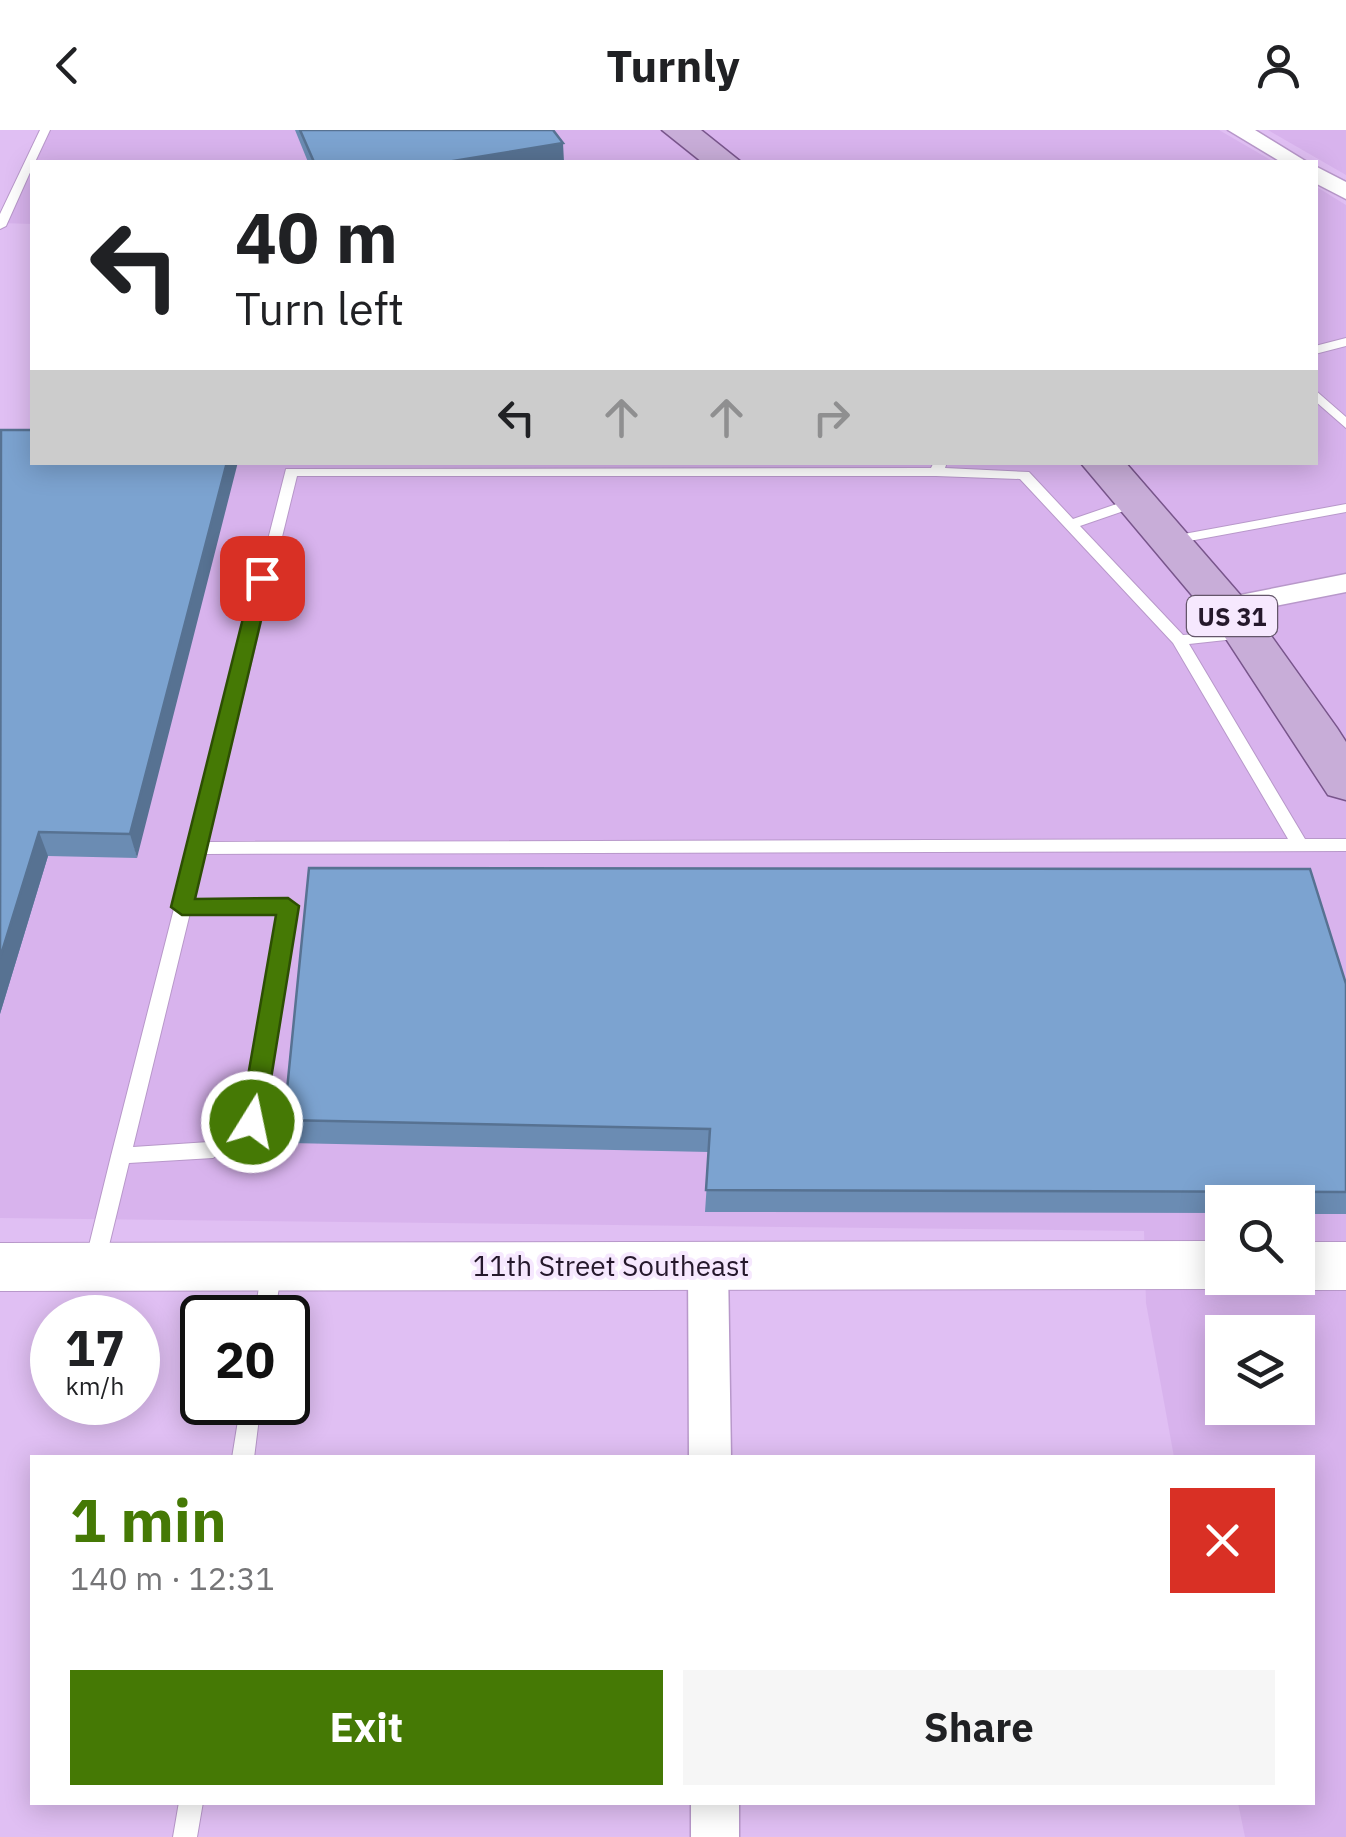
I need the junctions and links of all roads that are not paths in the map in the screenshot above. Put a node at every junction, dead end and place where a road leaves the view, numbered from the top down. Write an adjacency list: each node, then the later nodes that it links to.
1 (45, 130): 4 (lane)
2 (680, 130): 5 (main road)
3 (1240, 130): 6 (street)
4 (31, 160)
5 (721, 160)
6 (1292, 160)
7 (30, 162): 10 (lane)
8 (1318, 175): 9 (street)
9 (1346, 192)
10 (0, 226)
11 (1346, 342): 12 (lane)
12 (1318, 349)
13 (1318, 397): 14 (lane)
14 (1346, 424)
15 (1104, 465): 18 (main road, US 31)
16 (292, 467): 17 (lane); 28 (lane)
17 (938, 467): 20 (lane)
18 (1139, 501): 20 (lane); 21 (main road, US 31)
19 (1346, 508): 21 (lane)
20 (1071, 526): 24 (lane)
21 (1173, 540): 23 (main road, US 31)
22 (1346, 583): 23 (street)
23 (1234, 620): 24 (lane); 25 (main road, US 31)
24 (1178, 640): 26 (lane)
25 (1346, 783)
26 (1300, 845): 27 (lane); 28 (lane)
27 (1346, 845)
28 (196, 848): 29 (lane)
29 (182, 907): 30 (lane); 30 (lane)
30 (120, 1156): 36 (lane)
31 (708, 1265): 32 (street, 11th Street Southeast); 37 (street, 11th Street Southeast); 40 (street)
32 (1205, 1265)
33 (1315, 1266): 34 (street)
34 (1346, 1266)
35 (0, 1267): 36 (street, 11th Street Southeast)
36 (94, 1267): 37 (street, 11th Street Southeast)
37 (268, 1292)
38 (248, 1425): 39 (lane)
39 (243, 1455)
40 (710, 1455)
41 (190, 1805): 43 (lane)
42 (714, 1805): 44 (street)
43 (185, 1837)
44 (715, 1837)

